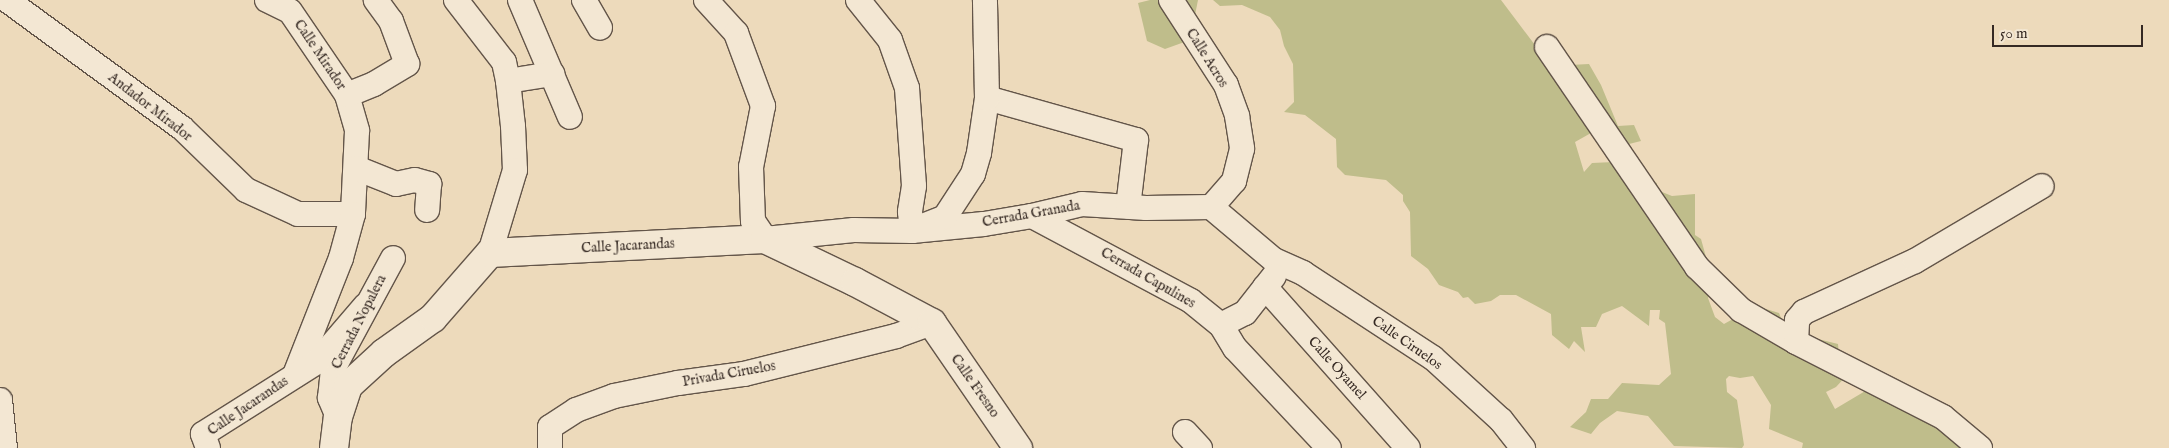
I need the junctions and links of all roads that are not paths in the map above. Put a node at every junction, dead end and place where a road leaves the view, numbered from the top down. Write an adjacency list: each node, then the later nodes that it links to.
1 (7, 0): 24 (street, Andador Mirador)
2 (267, 0): 11 (street, Calle Mirador)
3 (376, 0): 16 (street)
4 (456, 0): 15 (street)
5 (520, 0): 14 (street)
6 (584, 0): 12 (street)
7 (706, 0): 27 (street)
8 (858, 0): 26 (street)
9 (985, 0): 17 (street)
10 (1172, 0): 22 (street, Calle Acros)
11 (296, 6): 16 (street, Calle Mirador)
12 (600, 28)
13 (1548, 47): 35 (street)
14 (552, 74): 15 (street); 18 (street)
15 (508, 81): 28 (street)
16 (346, 95): 19 (street, Calle Mirador)
17 (987, 98): 21 (street); 26 (street)
18 (570, 117)
19 (356, 168): 23 (street); 24 (street, Calle Mirador)
20 (2042, 186): 35 (street)
21 (1128, 207): 22 (street, Cerrada Granada); 25 (street, Cerrada Granada)
22 (1211, 208): 30 (street)
23 (427, 210)
24 (353, 214): 36 (street)
25 (1032, 216): 26 (street, Cerrada Granada); 34 (street, Cerrada Capulines)
26 (912, 230): 27 (street, Calle Jacarandas)
27 (765, 239): 28 (street, Calle Jacarandas); 33 (street, Calle Jacarandas)
28 (490, 253): 38 (street)
29 (393, 258): 32 (street, Cerrada Nopalera)
30 (1274, 260): 31 (street); 46 (street, Calle Ciruelos)
31 (1265, 287): 34 (street); 45 (street, Calle Oyamel)
32 (366, 305): 36 (street, Calle Jacarandas); 38 (street, Cerrada Nopalera)
33 (932, 323): 42 (street, Privada Ciruelos); 43 (street, Calle Fresno)
34 (1221, 325): 44 (street, Cerrada Capulines)
35 (1796, 342): 47 (street)
36 (295, 374): 40 (street, Calle Jacarandas)
37 (0, 400): 39 (street)
38 (338, 417): 41 (street)
39 (5, 448)
40 (208, 448)
41 (334, 448)
42 (550, 448)
43 (1018, 448)
44 (1329, 448)
45 (1408, 448)
46 (1523, 448)
47 (1980, 448)

